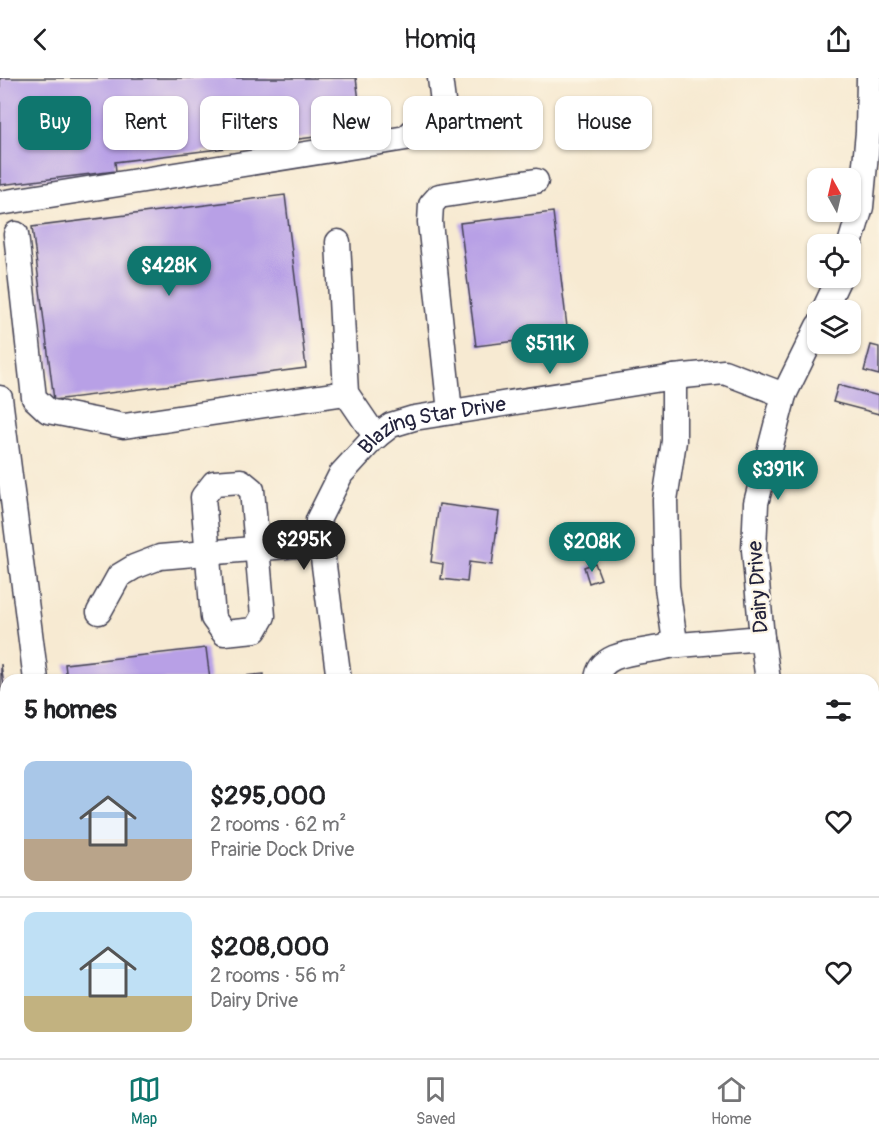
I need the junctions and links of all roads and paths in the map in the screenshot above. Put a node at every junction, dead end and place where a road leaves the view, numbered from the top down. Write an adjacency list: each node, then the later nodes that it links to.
1 (440, 78): 4 (street)
2 (872, 82): 5 (street)
3 (536, 181): 14 (street)
4 (0, 203)
5 (870, 208): 7 (street)
6 (16, 234): 11 (street)
7 (856, 234)
8 (338, 242): 11 (street)
9 (807, 348): 12 (street, Dairy Drive)
10 (674, 377): 12 (street, Blazing Star Drive); 14 (street, Blazing Star Drive); 21 (street)
11 (345, 393): 15 (street)
12 (784, 395): 20 (street, Dairy Drive)
13 (0, 398): 22 (street)
14 (450, 412): 15 (street, Blazing Star Drive)
15 (376, 437): 16 (street, Blazing Star Drive)
16 (321, 543): 17 (street); 23 (street, Blazing Star Drive)
17 (257, 549): 18 (street); 18 (street); 18 (street)
18 (208, 553): 19 (street)
19 (99, 612)
20 (762, 638): 21 (street); 25 (street, Dairy Drive)
21 (668, 646): 24 (street)
22 (35, 674)
23 (338, 674)
24 (597, 674)
25 (767, 674)

